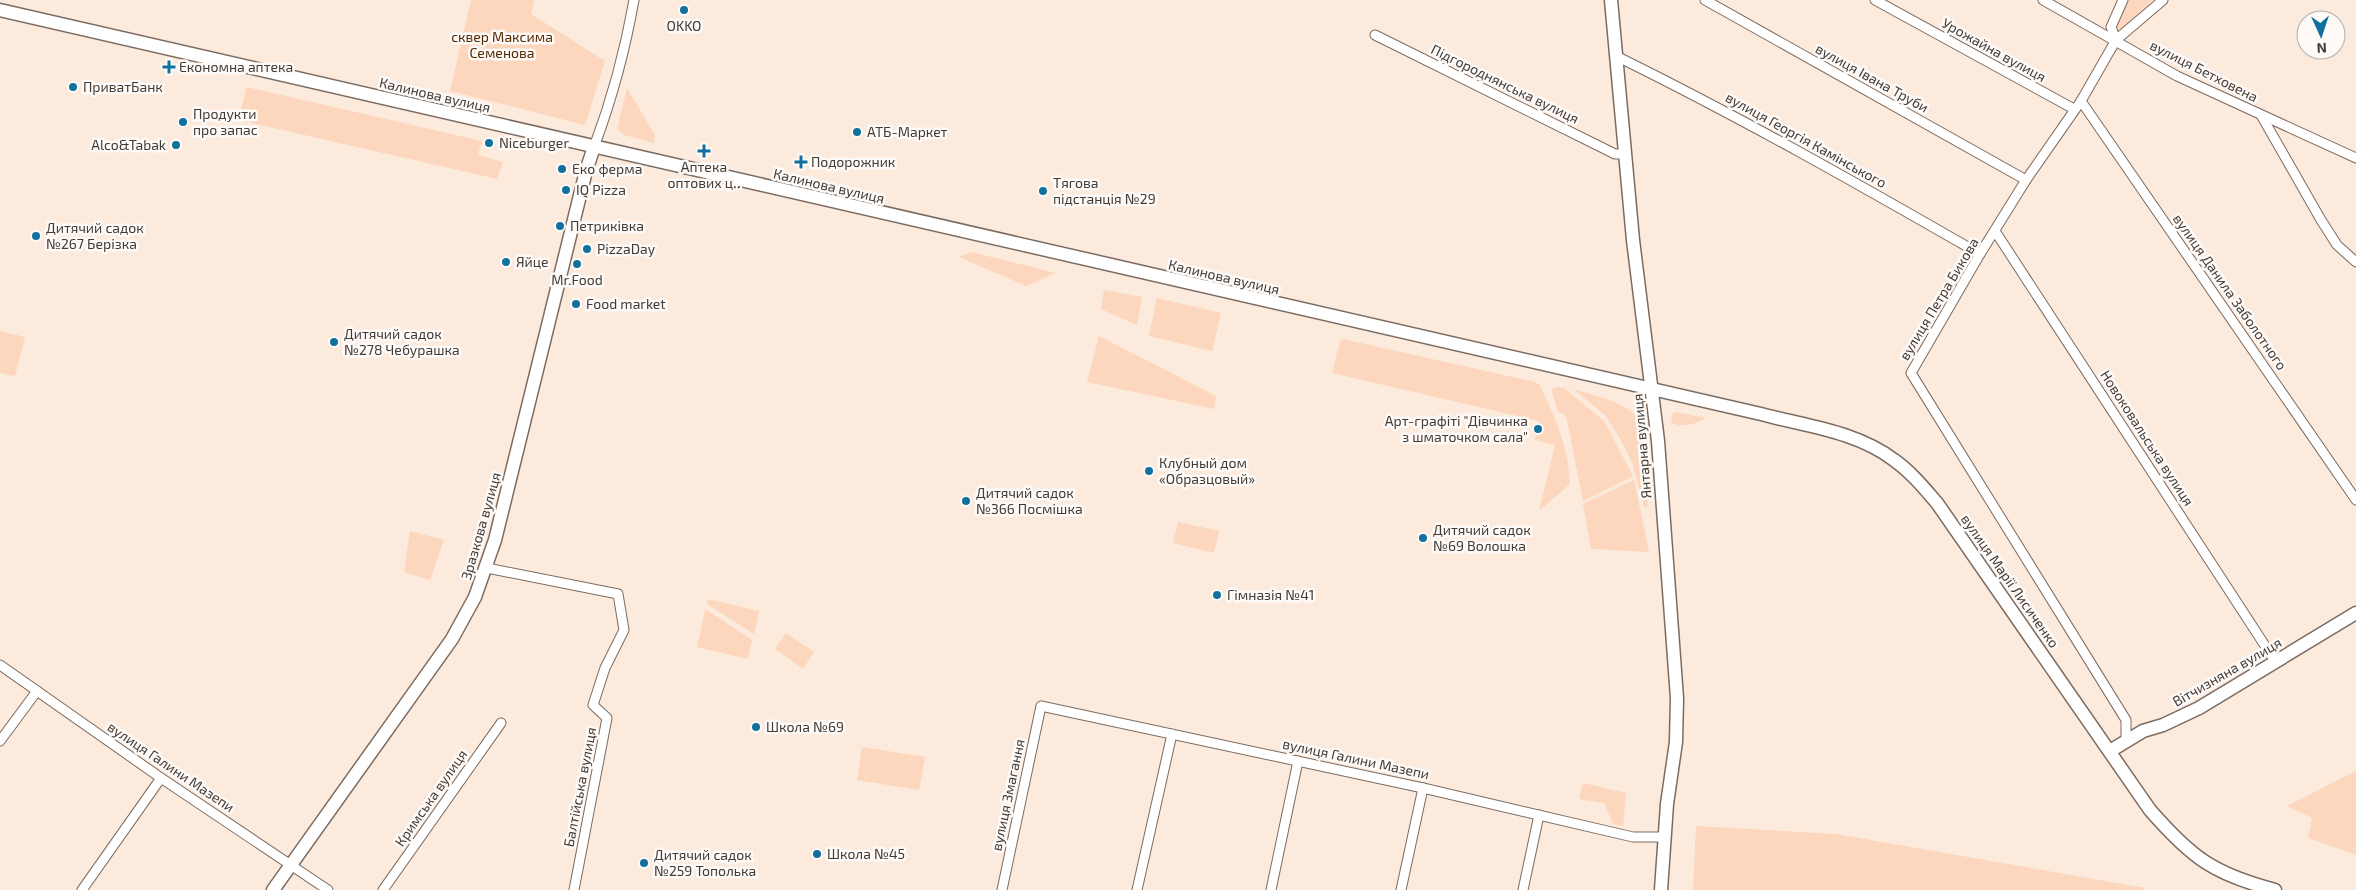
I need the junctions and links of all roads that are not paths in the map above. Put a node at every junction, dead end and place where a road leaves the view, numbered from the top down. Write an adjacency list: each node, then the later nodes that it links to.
1 (634, 0): 15 (street)
2 (1611, 0): 11 (main road, Янтарна вулиця)
3 (1705, 0): 18 (street, вулиця Івана Труби)
4 (1875, 0): 13 (street, Урожайна вулиця)
5 (2043, 0): 10 (street, вулиця Бетховена)
6 (2123, 0): 10 (street)
7 (2164, 0): 10 (street)
8 (0, 10): 15 (main road, Калинова вулиця)
9 (1375, 35): 16 (street, Підгороднянська вулиця)
10 (2116, 40): 12 (street, вулиця Петра Бикова); 14 (street, вулиця Бетховена)
11 (1616, 56): 16 (main road, Янтарна вулиця); 20 (street, вулиця Георгія Камінського)
12 (2082, 100): 13 (street, вулиця Петра Бикова); 23 (street, вулиця Данила Заболотного)
13 (2074, 110): 18 (street, вулиця Петра Бикова)
14 (2261, 115): 17 (street, вулиця Бетховена); 21 (street)
15 (594, 147): 22 (main road, Калинова вулиця); 24 (main road, Зразкова вулиця)
16 (1625, 154): 22 (main road, Янтарна вулиця)
17 (2356, 158)
18 (2026, 180): 19 (street, вулиця Петра Бикова)
19 (1996, 231): 20 (street, вулиця Петра Бикова); 26 (street, Новоковальська вулиця)
20 (1980, 254): 32 (street, вулиця Петра Бикова)
21 (2356, 262)
22 (1652, 390): 34 (main road, вулиця Марії Лисиченко); 39 (main road, Янтарна вулиця)
23 (2356, 500)
24 (486, 568): 40 (main road, Зразкова вулиця); 45 (street, Балтійська вулиця)
25 (2356, 613): 26 (main road, Вітчизняна вулиця)
26 (2275, 661): 32 (main road, Вітчизняна вулиця)
27 (0, 665): 28 (street, вулиця Галини Мазепи)
28 (37, 691): 33 (street); 36 (street, вулиця Галини Мазепи)
29 (1041, 706): 31 (street, вулиця Галини Мазепи); 46 (street, вулиця Змагання)
30 (501, 723): 44 (street, Кримська вулиця)
31 (1172, 734): 35 (street, вулиця Галини Мазепи); 47 (street)
32 (2126, 740): 34 (main road, Вітчизняна вулиця)
33 (0, 741)
34 (2110, 751): 52 (main road, вулиця Марії Лисиченко)
35 (1298, 762): 37 (street, вулиця Галини Мазепи); 48 (street)
36 (161, 778): 40 (street, вулиця Галини Мазепи); 41 (street)
37 (1422, 788): 38 (street, вулиця Галини Мазепи); 49 (street)
38 (1539, 815): 39 (street, вулиця Галини Мазепи); 50 (street)
39 (1664, 838): 51 (main road, Янтарна вулиця)
40 (291, 863): 42 (main road, Зразкова вулиця); 43 (street, вулиця Галини Мазепи)
41 (82, 890)
42 (273, 890)
43 (328, 890)
44 (383, 890)
45 (574, 890)
46 (1002, 890)
47 (1137, 890)
48 (1271, 890)
49 (1401, 890)
50 (1523, 890)
51 (1661, 890)
52 (2275, 890)

